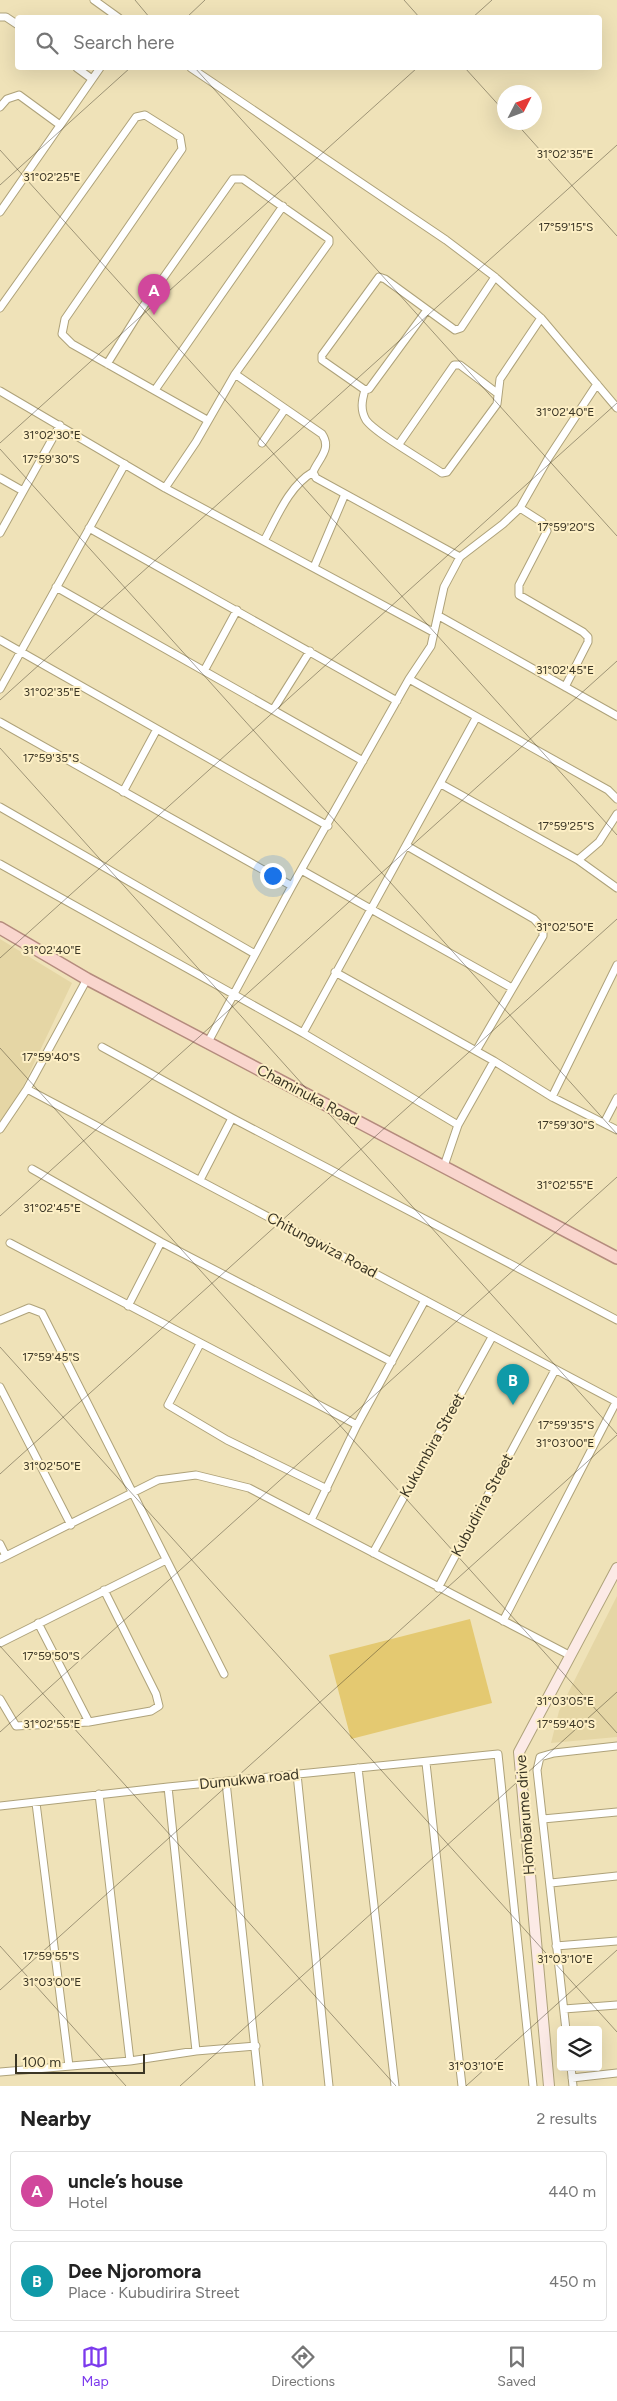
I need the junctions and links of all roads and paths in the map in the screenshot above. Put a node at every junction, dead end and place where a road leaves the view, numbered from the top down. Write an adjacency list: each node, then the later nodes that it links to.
1 (94, 0): 2 (street)
2 (115, 15)
3 (0, 17): 4 (street)
4 (15, 23)
5 (80, 70): 8 (street)
6 (98, 70): 8 (street)
7 (194, 70): 13 (street)
8 (92, 78): 10 (street)
9 (0, 107): 10 (street)
10 (60, 125): 12 (street)
11 (282, 206): 17 (street); 18 (street); 20 (street)
12 (0, 212)
13 (495, 277): 15 (street); 16 (street)
14 (0, 308): 17 (street)
15 (427, 310): 21 (street); 21 (street)
16 (541, 318): 19 (street); 23 (street)
17 (107, 364): 20 (street)
18 (235, 374): 24 (street); 26 (street)
19 (597, 384): 25 (street); 36 (street)
20 (155, 390): 26 (street)
21 (365, 390): 29 (street)
22 (0, 391): 27 (street)
23 (497, 393): 29 (street); 29 (street)
24 (285, 408): 28 (street); 31 (street)
25 (617, 408)
26 (207, 420): 33 (street)
27 (60, 425): 30 (street); 34 (street)
28 (262, 443)
29 (399, 444)
30 (125, 464): 33 (street); 37 (street)
31 (313, 472): 35 (street); 39 (street)
32 (0, 478): 34 (street)
33 (165, 488): 39 (street)
34 (23, 491): 38 (street)
35 (346, 494): 40 (street); 41 (street)
36 (520, 508): 40 (street); 51 (street)
37 (89, 528): 42 (street); 43 (street)
38 (0, 533)
39 (264, 540): 41 (street)
40 (460, 557): 44 (street)
41 (314, 567): 45 (street)
42 (56, 588): 47 (street); 49 (street)
43 (237, 610): 48 (street); 49 (street)
44 (439, 616): 45 (street); 51 (street)
45 (433, 632): 50 (street)
46 (0, 640): 47 (street)
47 (20, 651): 52 (street); 58 (street)
48 (310, 652): 53 (street); 54 (street)
49 (204, 671): 54 (street)
50 (409, 679): 53 (street); 56 (street)
51 (565, 687): 55 (street)
52 (0, 689)
53 (397, 701): 59 (street)
54 (273, 710): 59 (street)
55 (617, 716)
56 (476, 718): 60 (street); 62 (street)
57 (0, 722): 61 (street)
58 (158, 729): 61 (street); 65 (street)
59 (363, 761): 65 (street)
60 (441, 784): 66 (street); 67 (street)
61 (123, 792): 70 (street)
62 (617, 799)
63 (0, 807): 74 (street)
64 (617, 814): 67 (street)
65 (328, 826): 69 (street)
66 (407, 846): 72 (street); 78 (street)
67 (578, 860): 71 (street)
68 (0, 864): 79 (street)
69 (303, 871): 70 (street); 72 (street)
70 (292, 886): 74 (street)
71 (617, 888)
72 (370, 908): 76 (street); 78 (street)
73 (0, 928): 77 (main road, Chaminuka Road)
74 (255, 954): 79 (street)
75 (617, 966): 86 (street)
76 (335, 972): 80 (street); 83 (street)
77 (86, 979): 81 (main road, Chaminuka Road); 85 (street)
78 (512, 988): 83 (street)
79 (233, 996): 80 (street); 81 (street)
80 (303, 1033): 90 (street)
81 (208, 1042): 93 (main road, Chaminuka Road)
82 (102, 1047): 88 (street)
83 (476, 1051): 84 (street)
84 (494, 1061): 86 (street); 90 (street)
85 (27, 1089): 91 (street); 95 (street, Chitungwiza Road)
86 (552, 1097): 89 (street)
87 (617, 1098): 89 (street)
88 (232, 1118): 95 (street); 102 (street)
89 (604, 1123): 92 (street)
90 (458, 1124): 93 (street)
91 (0, 1129)
92 (617, 1130)
93 (444, 1166): 98 (main road, Chaminuka Road)
94 (32, 1170): 96 (street)
95 (200, 1180): 99 (street, Chitungwiza Road)
96 (161, 1242): 100 (street); 105 (street)
97 (10, 1244): 100 (street)
98 (617, 1258)
99 (425, 1300): 103 (street, Chitungwiza Road); 105 (street)
100 (128, 1306): 104 (street)
101 (0, 1320): 111 (street)
102 (617, 1320)
103 (492, 1337): 106 (street, Chitungwiza Road); 115 (street, Kukumbira Street)
104 (200, 1344): 109 (street); 110 (street)
105 (392, 1362): 109 (street)
106 (555, 1370): 108 (street, Chitungwiza Road); 119 (street, Kubudirira Street)
107 (0, 1388): 113 (street)
108 (616, 1402): 121 (street)
109 (358, 1425): 110 (street)
110 (327, 1489): 112 (street)
111 (132, 1493): 112 (street); 113 (street); 117 (street)
112 (311, 1520): 115 (street)
113 (71, 1525): 116 (street)
114 (0, 1544): 116 (street)
115 (373, 1553): 119 (street)
116 (3, 1557)
117 (166, 1560): 120 (street); 125 (street)
118 (617, 1568): 124 (street, Hombarume drive)
119 (438, 1588): 121 (street)
120 (104, 1590): 122 (street); 127 (street)
121 (503, 1622): 124 (street)
122 (38, 1623): 123 (street); 127 (street)
123 (0, 1643)
124 (571, 1656): 159 (street, Hombarume drive)
125 (224, 1674)
126 (0, 1699): 127 (street)
127 (89, 1722)
128 (617, 1746): 138 (street)
129 (426, 1762): 130 (street, Dumukwa road); 157 (street); 158 (street, Dumukwa road)
130 (358, 1768): 131 (street, Dumukwa road); 156 (street)
131 (297, 1774): 132 (street, Dumukwa road); 155 (street)
132 (226, 1782): 133 (street, Dumukwa road); 146 (street)
133 (168, 1787): 134 (street, Dumukwa road); 147 (street)
134 (99, 1794): 135 (street, Dumukwa road); 148 (street)
135 (36, 1803): 136 (street, Dumukwa road); 149 (street)
136 (0, 1806)
137 (617, 1812): 138 (street)
138 (543, 1819): 140 (street)
139 (617, 1876): 140 (street)
140 (551, 1882): 142 (street)
141 (617, 1941): 142 (street)
142 (556, 1946): 144 (street)
143 (617, 2005): 144 (street)
144 (564, 2009): 145 (street)
145 (566, 2026)
146 (256, 2046): 147 (street); 154 (street)
147 (196, 2051): 148 (street)
148 (130, 2061): 149 (street)
149 (69, 2066): 151 (street)
150 (571, 2071): 153 (street)
151 (0, 2072)
152 (617, 2073): 153 (street)
153 (572, 2078): 160 (street)
154 (258, 2086)
155 (329, 2086)
156 (394, 2086)
157 (462, 2086)
158 (533, 2086)
159 (549, 2086)
160 (573, 2086)

